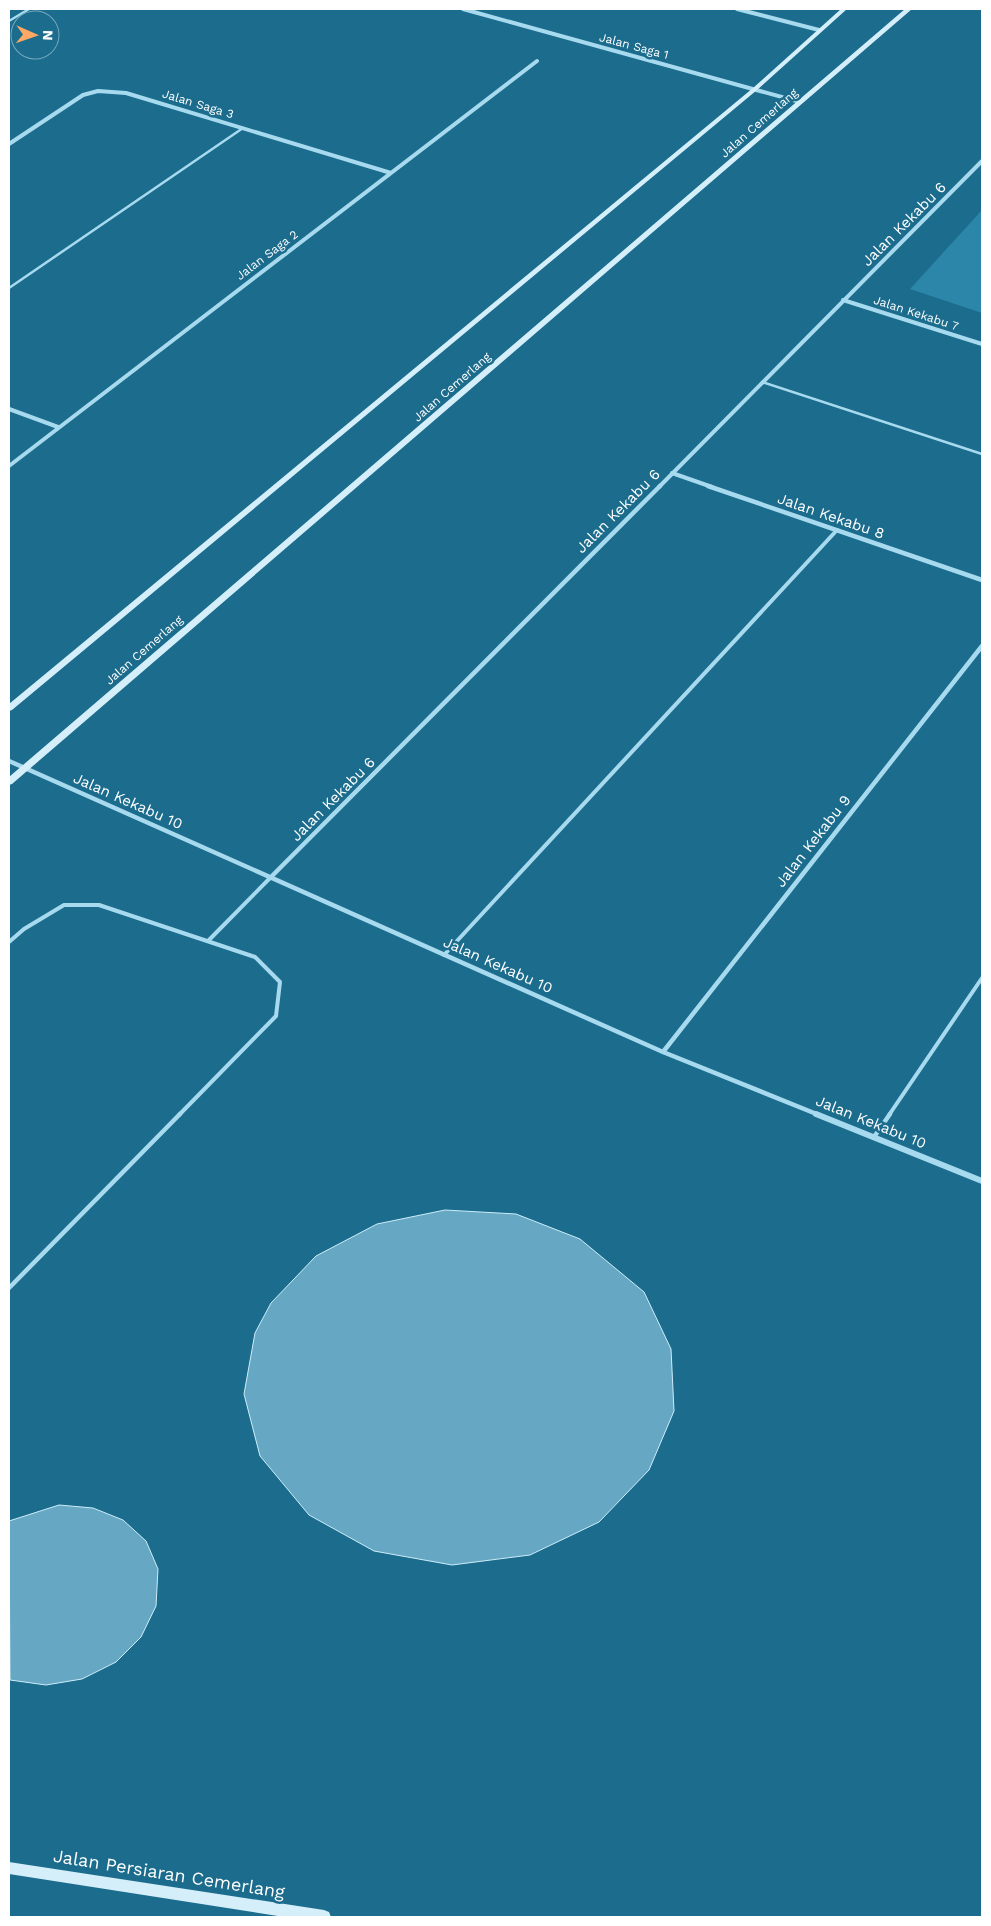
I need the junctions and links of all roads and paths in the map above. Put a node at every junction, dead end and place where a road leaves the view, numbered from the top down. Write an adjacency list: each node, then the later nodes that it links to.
1 (29, 9): 7 (lane)
2 (463, 9): 10 (street, Jalan Saga 1)
3 (737, 9): 6 (street)
4 (844, 9): 8 (main road, Jalan Cemerlang)
5 (909, 9): 11 (main road, Jalan Cemerlang)
6 (745, 10): 8 (street)
7 (9, 21)
8 (819, 30): 10 (main road, Jalan Cemerlang)
9 (537, 61): 15 (street, Jalan Saga 2)
10 (755, 89): 11 (street, Jalan Saga 1); 28 (main road, Jalan Cemerlang)
11 (800, 102): 30 (main road, Jalan Cemerlang)
12 (243, 128): 13 (street, Jalan Saga 3); 15 (street, Jalan Saga 3); 16 (lane)
13 (9, 144)
14 (982, 161): 17 (street, Jalan Kekabu 6)
15 (391, 173): 21 (street, Jalan Saga 2)
16 (9, 288)
17 (843, 300): 18 (street, Jalan Kekabu 7); 19 (street, Jalan Kekabu 6)
18 (982, 344)
19 (762, 382): 22 (lane); 24 (street, Jalan Kekabu 6)
20 (9, 409): 21 (street)
21 (58, 427): 23 (street, Jalan Saga 2)
22 (982, 454)
23 (9, 466)
24 (672, 473): 25 (street, Jalan Kekabu 8); 32 (street, Jalan Kekabu 6)
25 (837, 530): 26 (street, Jalan Kekabu 8); 35 (lane)
26 (982, 580)
27 (982, 646): 37 (street, Jalan Kekabu 9)
28 (9, 708)
29 (9, 761): 30 (street, Jalan Kekabu 10)
30 (24, 768): 31 (main road, Jalan Cemerlang); 32 (street, Jalan Kekabu 10)
31 (9, 782)
32 (270, 878): 33 (lane); 35 (street, Jalan Kekabu 10)
33 (209, 940): 34 (lane); 40 (lane)
34 (9, 942)
35 (444, 956): 37 (street, Jalan Kekabu 10)
36 (982, 978): 38 (lane)
37 (663, 1052): 38 (street, Jalan Kekabu 10)
38 (874, 1137): 39 (street, Jalan Kekabu 10)
39 (982, 1181)
40 (9, 1288)
41 (9, 1868): 42 (main road, Jalan Persiaran Cemerlang)
42 (324, 1917)

